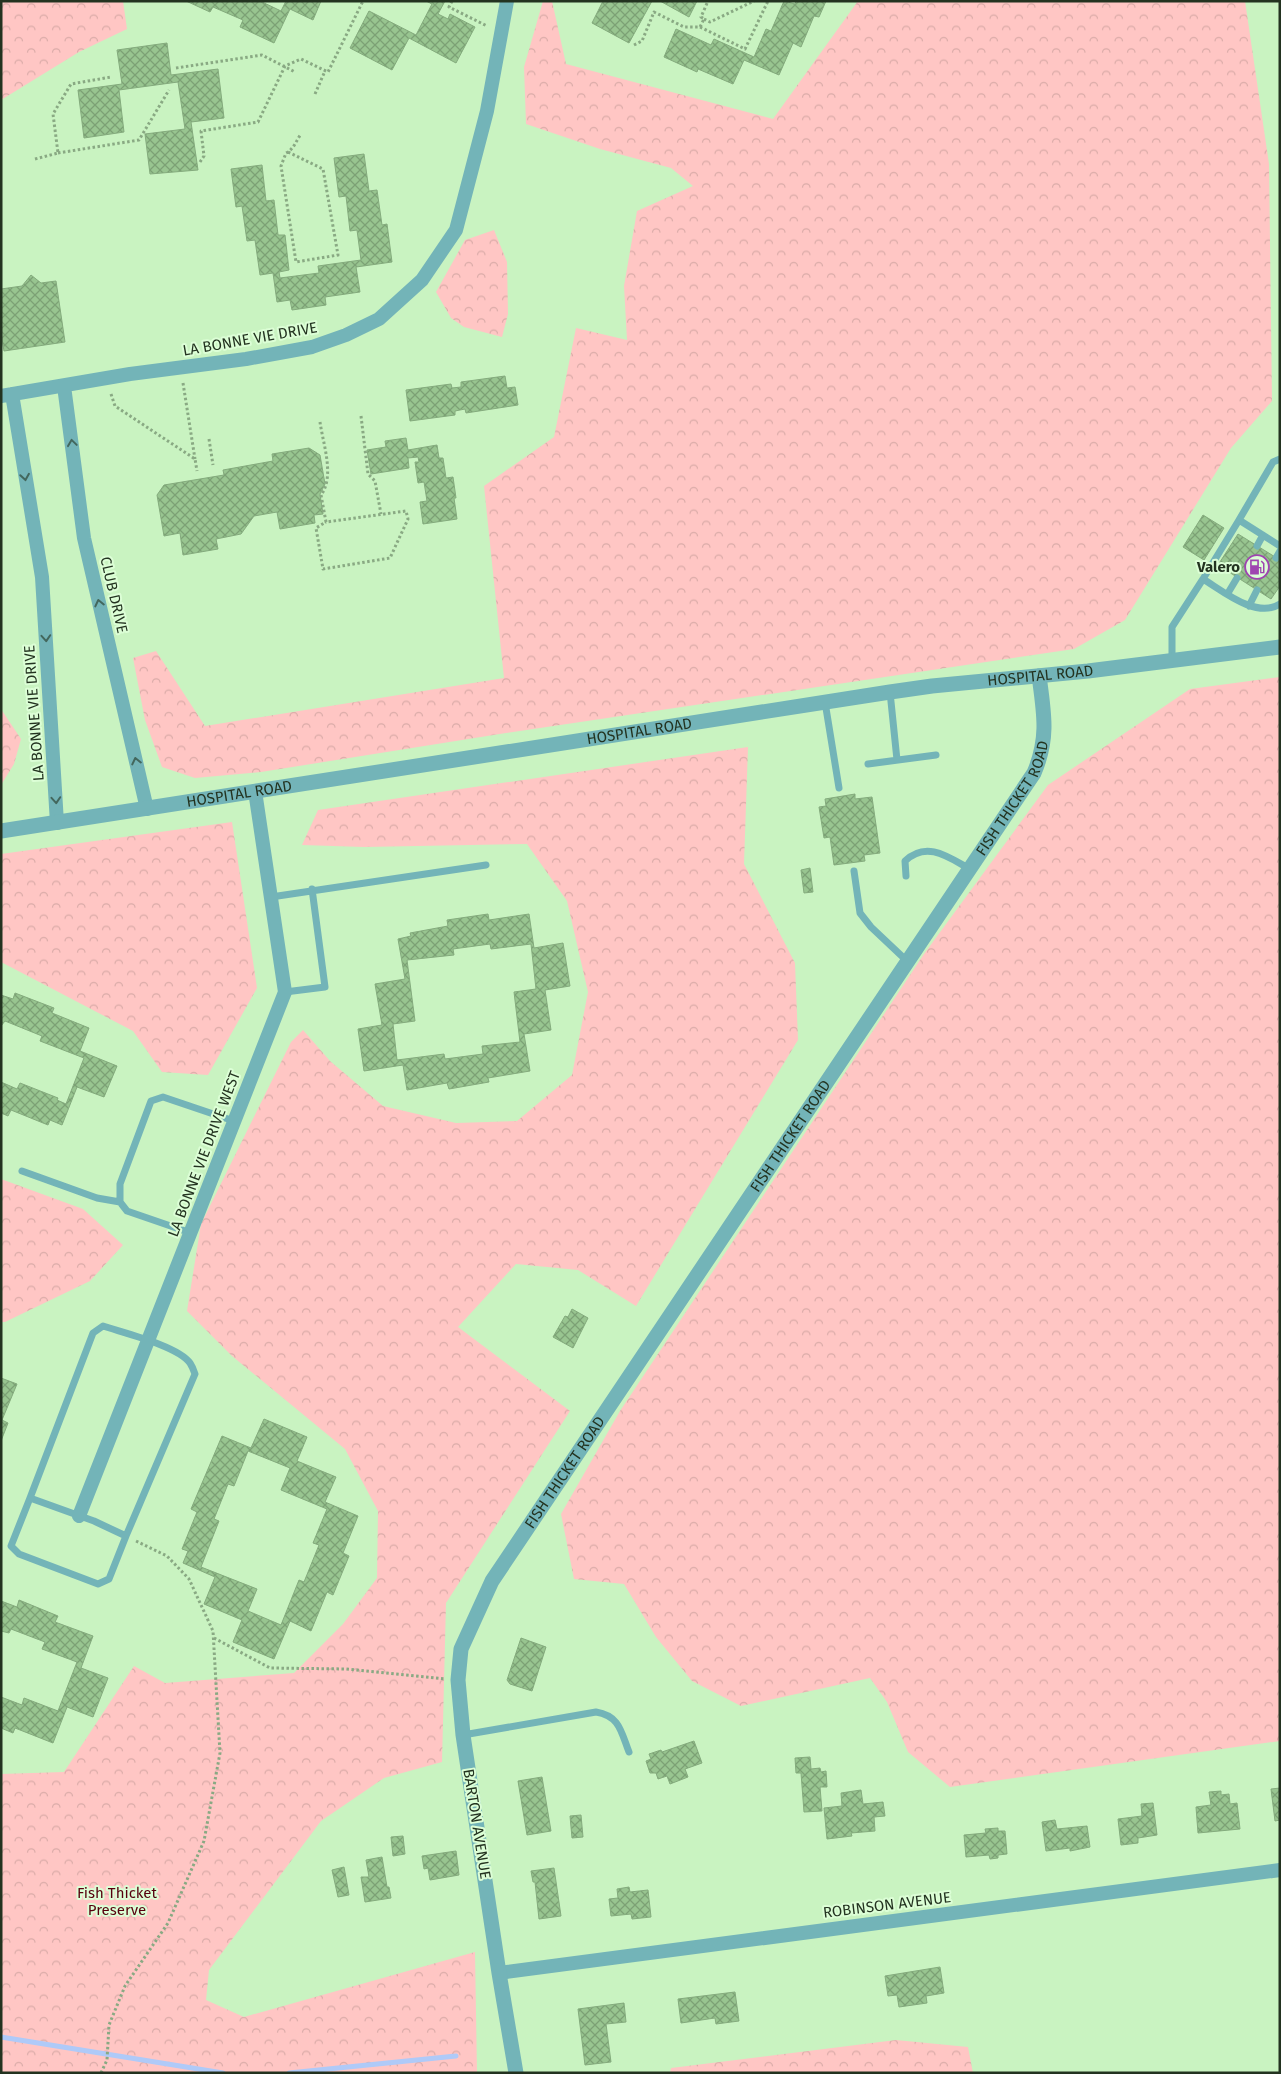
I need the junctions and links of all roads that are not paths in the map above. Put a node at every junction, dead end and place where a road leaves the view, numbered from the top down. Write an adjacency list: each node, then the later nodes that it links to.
1 (507, 1): 2 (street, LA BONNE VIE DRIVE)
2 (64, 386): 3 (street, LA BONNE VIE DRIVE); 25 (street, CLUB DRIVE, one-way to 2)
3 (6, 395): 26 (street, LA BONNE VIE DRIVE, one-way to 26)
4 (1280, 459): 5 (lane)
5 (1239, 520): 6 (lane); 10 (lane)
6 (1263, 535): 7 (lane); 8 (lane)
7 (1257, 546)
8 (1280, 546)
9 (1237, 578): 12 (lane)
10 (1203, 579): 12 (lane); 16 (lane)
11 (1257, 590): 14 (lane)
12 (1228, 593): 14 (lane)
13 (1280, 604): 14 (lane)
14 (1248, 606)
15 (1280, 647): 16 (street, HOSPITAL ROAD)
16 (1172, 660): 17 (street, HOSPITAL ROAD)
17 (1039, 676): 18 (street, HOSPITAL ROAD); 29 (street, FISH THICKET ROAD)
18 (890, 692): 19 (street, HOSPITAL ROAD); 21 (lane)
19 (825, 702): 23 (lane); 24 (street, HOSPITAL ROAD)
20 (936, 754): 21 (lane)
21 (897, 760): 22 (lane)
22 (868, 764)
23 (839, 788)
24 (255, 791): 25 (street, HOSPITAL ROAD); 33 (street, LA BONNE VIE DRIVE WEST)
25 (147, 809): 26 (street, HOSPITAL ROAD)
26 (58, 822): 27 (street, HOSPITAL ROAD)
27 (1, 831)
28 (486, 864): 32 (lane)
29 (968, 868): 31 (lane); 34 (street, FISH THICKET ROAD)
30 (854, 871): 34 (lane)
31 (906, 876)
32 (312, 889): 33 (lane); 35 (lane)
33 (271, 896): 35 (street, LA BONNE VIE DRIVE WEST)
34 (906, 961): 44 (street, FISH THICKET ROAD)
35 (285, 992): 36 (street, LA BONNE VIE DRIVE WEST)
36 (234, 1122): 38 (lane); 39 (street, LA BONNE VIE DRIVE WEST)
37 (22, 1171): 38 (lane)
38 (120, 1202): 39 (lane)
39 (191, 1233): 40 (street, LA BONNE VIE DRIVE WEST)
40 (148, 1340): 41 (lane); 42 (street, LA BONNE VIE DRIVE WEST); 43 (lane)
41 (30, 1498): 42 (lane); 43 (lane)
42 (79, 1516): 43 (lane)
43 (126, 1536)
44 (492, 1581): 45 (street, BARTON AVENUE)
45 (463, 1735): 46 (lane); 48 (street, BARTON AVENUE)
46 (629, 1752)
47 (1280, 1870): 48 (street, ROBINSON AVENUE)
48 (499, 1973): 49 (street, BARTON AVENUE)
49 (516, 2073)

